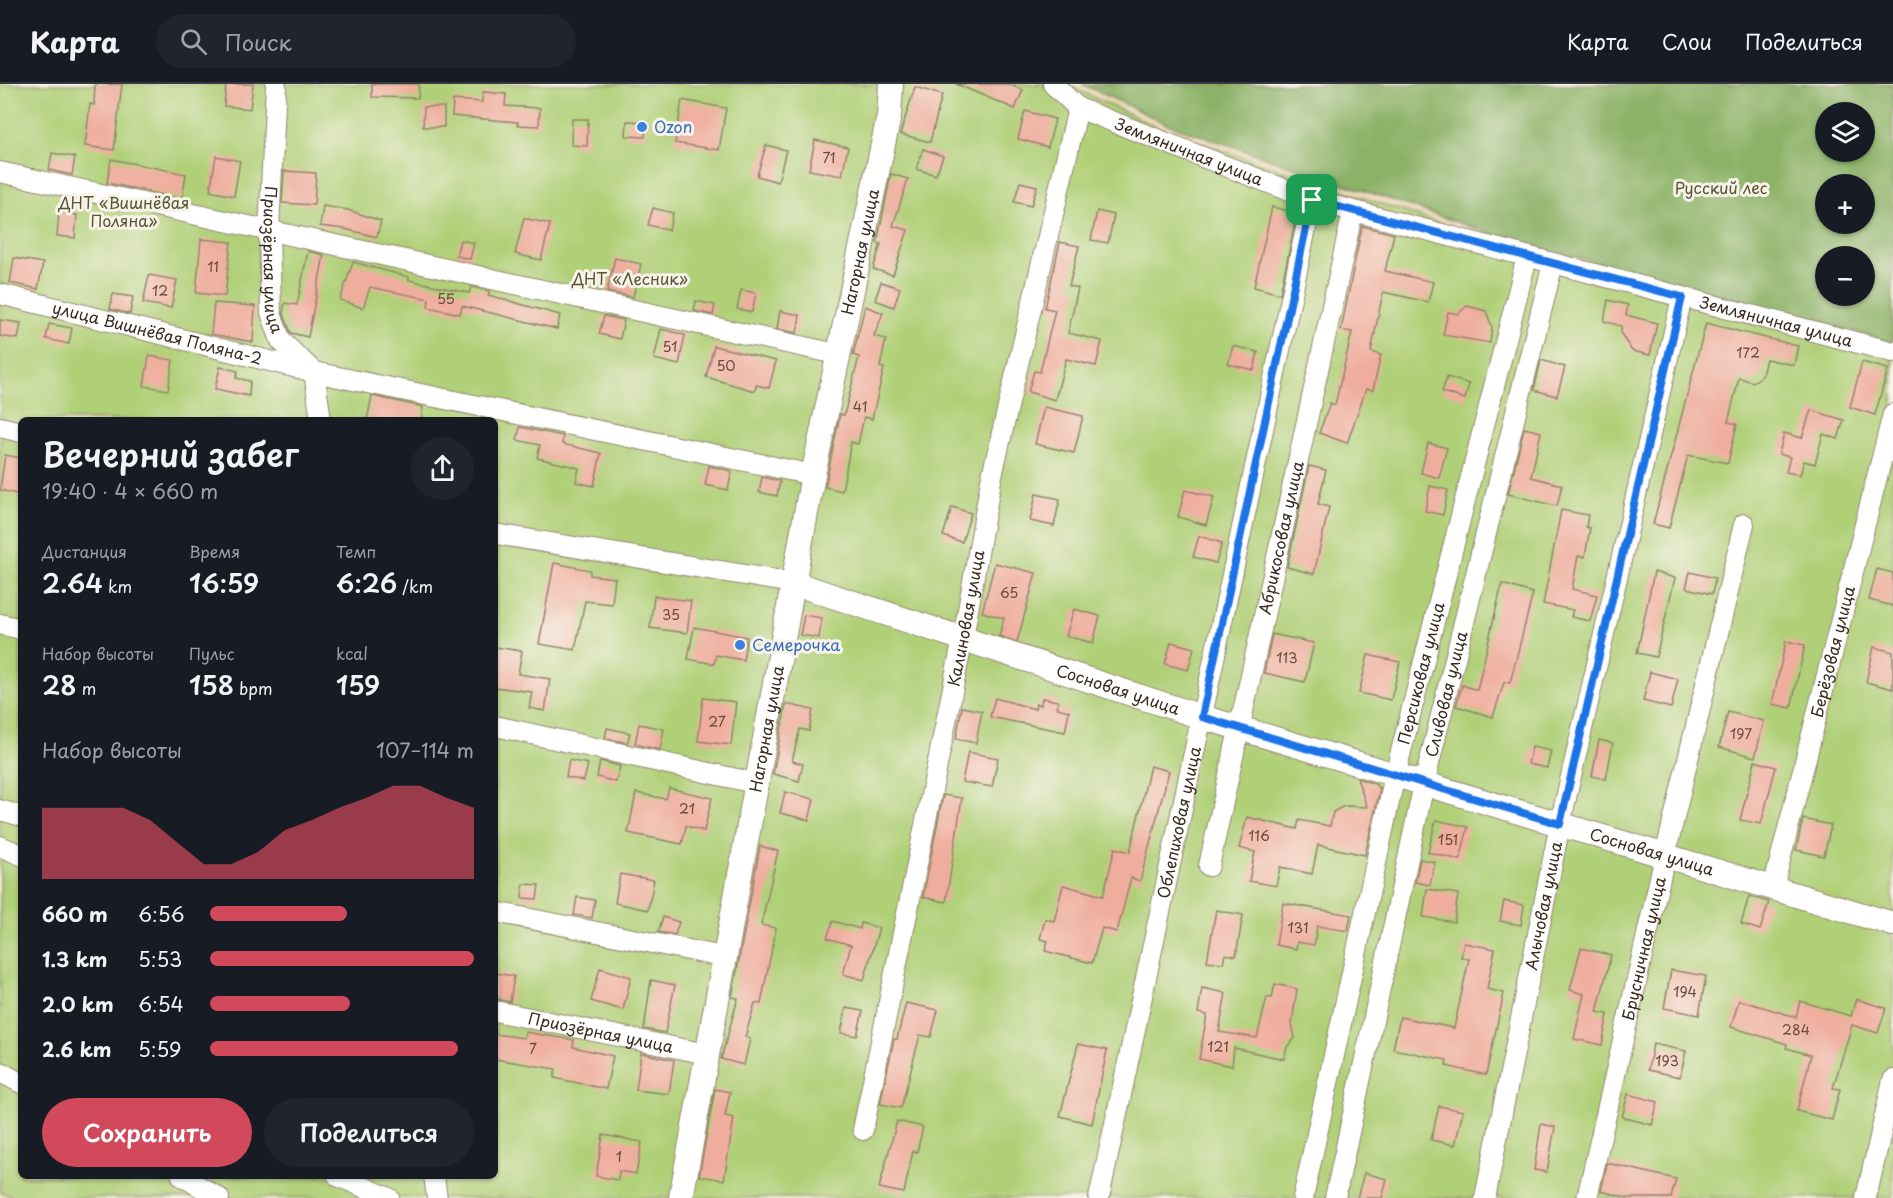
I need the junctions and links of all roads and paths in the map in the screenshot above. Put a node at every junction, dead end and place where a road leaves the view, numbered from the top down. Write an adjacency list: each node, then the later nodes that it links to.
1 (276, 84): 8 (street, Приозёрная улица)
2 (891, 84): 14 (street, Нагорная улица)
3 (1053, 84): 4 (street, Земляничная улица)
4 (1078, 108): 6 (street, Земляничная улица); 26 (street, Калиновая улица)
5 (0, 172): 8 (street)
6 (1312, 200): 7 (street, Земляничная улица); 27 (street, Облепиховая улица)
7 (1353, 211): 9 (street, Земляничная улица); 29 (street, Абрикосовая улица)
8 (269, 231): 14 (street); 15 (street, Приозёрная улица)
9 (1527, 256): 10 (street, Земляничная улица); 30 (street, Персиковая улица)
10 (1553, 263): 12 (street, Земляничная улица); 32 (street, Сливовая улица)
11 (0, 294): 15 (street, улица Вишнёвая Поляна-2)
12 (1682, 297): 13 (street, Земляничная улица); 35 (street, Алычовая улица)
13 (1893, 352)
14 (837, 354): 20 (street, Нагорная улица)
15 (314, 372): 17 (street); 20 (street, улица Вишнёвая Поляна-2)
16 (1893, 414): 40 (street, Берёзовая улица)
17 (321, 417)
18 (0, 427): 19 (street)
19 (18, 431)
20 (813, 475): 23 (street, Нагорная улица)
21 (1744, 524): 38 (street, Брусничная улица)
22 (498, 534): 23 (street)
23 (793, 583): 26 (street, Сосновая улица); 31 (street, Нагорная улица)
24 (0, 624): 25 (street)
25 (18, 628)
26 (963, 638): 27 (street, Сосновая улица); 49 (street, Калиновая улица)
27 (1202, 717): 29 (street, Сосновая улица); 57 (street, Облепиховая улица)
28 (498, 727): 31 (street)
29 (1240, 729): 30 (street, Сосновая улица); 39 (street, Абрикосовая улица)
30 (1395, 775): 32 (street, Сосновая улица); 58 (street, Персиковая улица)
31 (755, 783): 43 (street, Нагорная улица)
32 (1424, 784): 35 (street, Сосновая улица); 59 (street, Сливовая улица)
33 (0, 810): 34 (street)
34 (18, 815)
35 (1560, 824): 38 (street, Сосновая улица); 60 (street, Алычовая улица)
36 (0, 846): 37 (street)
37 (18, 854)
38 (1665, 856): 40 (street, Сосновая улица); 61 (street, Брусничная улица)
39 (1209, 866)
40 (1773, 888): 42 (street, Сосновая улица)
41 (498, 913): 43 (street)
42 (1893, 924)
43 (724, 957): 45 (street, Нагорная улица)
44 (498, 1012): 45 (street, Приозёрная улица)
45 (707, 1054): 56 (street, Нагорная улица)
46 (0, 1072): 48 (street)
47 (1893, 1080): 62 (street)
48 (18, 1081)
49 (862, 1130)
50 (187, 1179): 53 (street)
51 (345, 1179): 54 (street)
52 (434, 1179): 55 (street)
53 (219, 1198)
54 (389, 1198)
55 (437, 1198)
56 (681, 1198)
57 (1099, 1198)
58 (1303, 1198)
59 (1335, 1198)
60 (1485, 1198)
61 (1587, 1198)
62 (1866, 1198)

